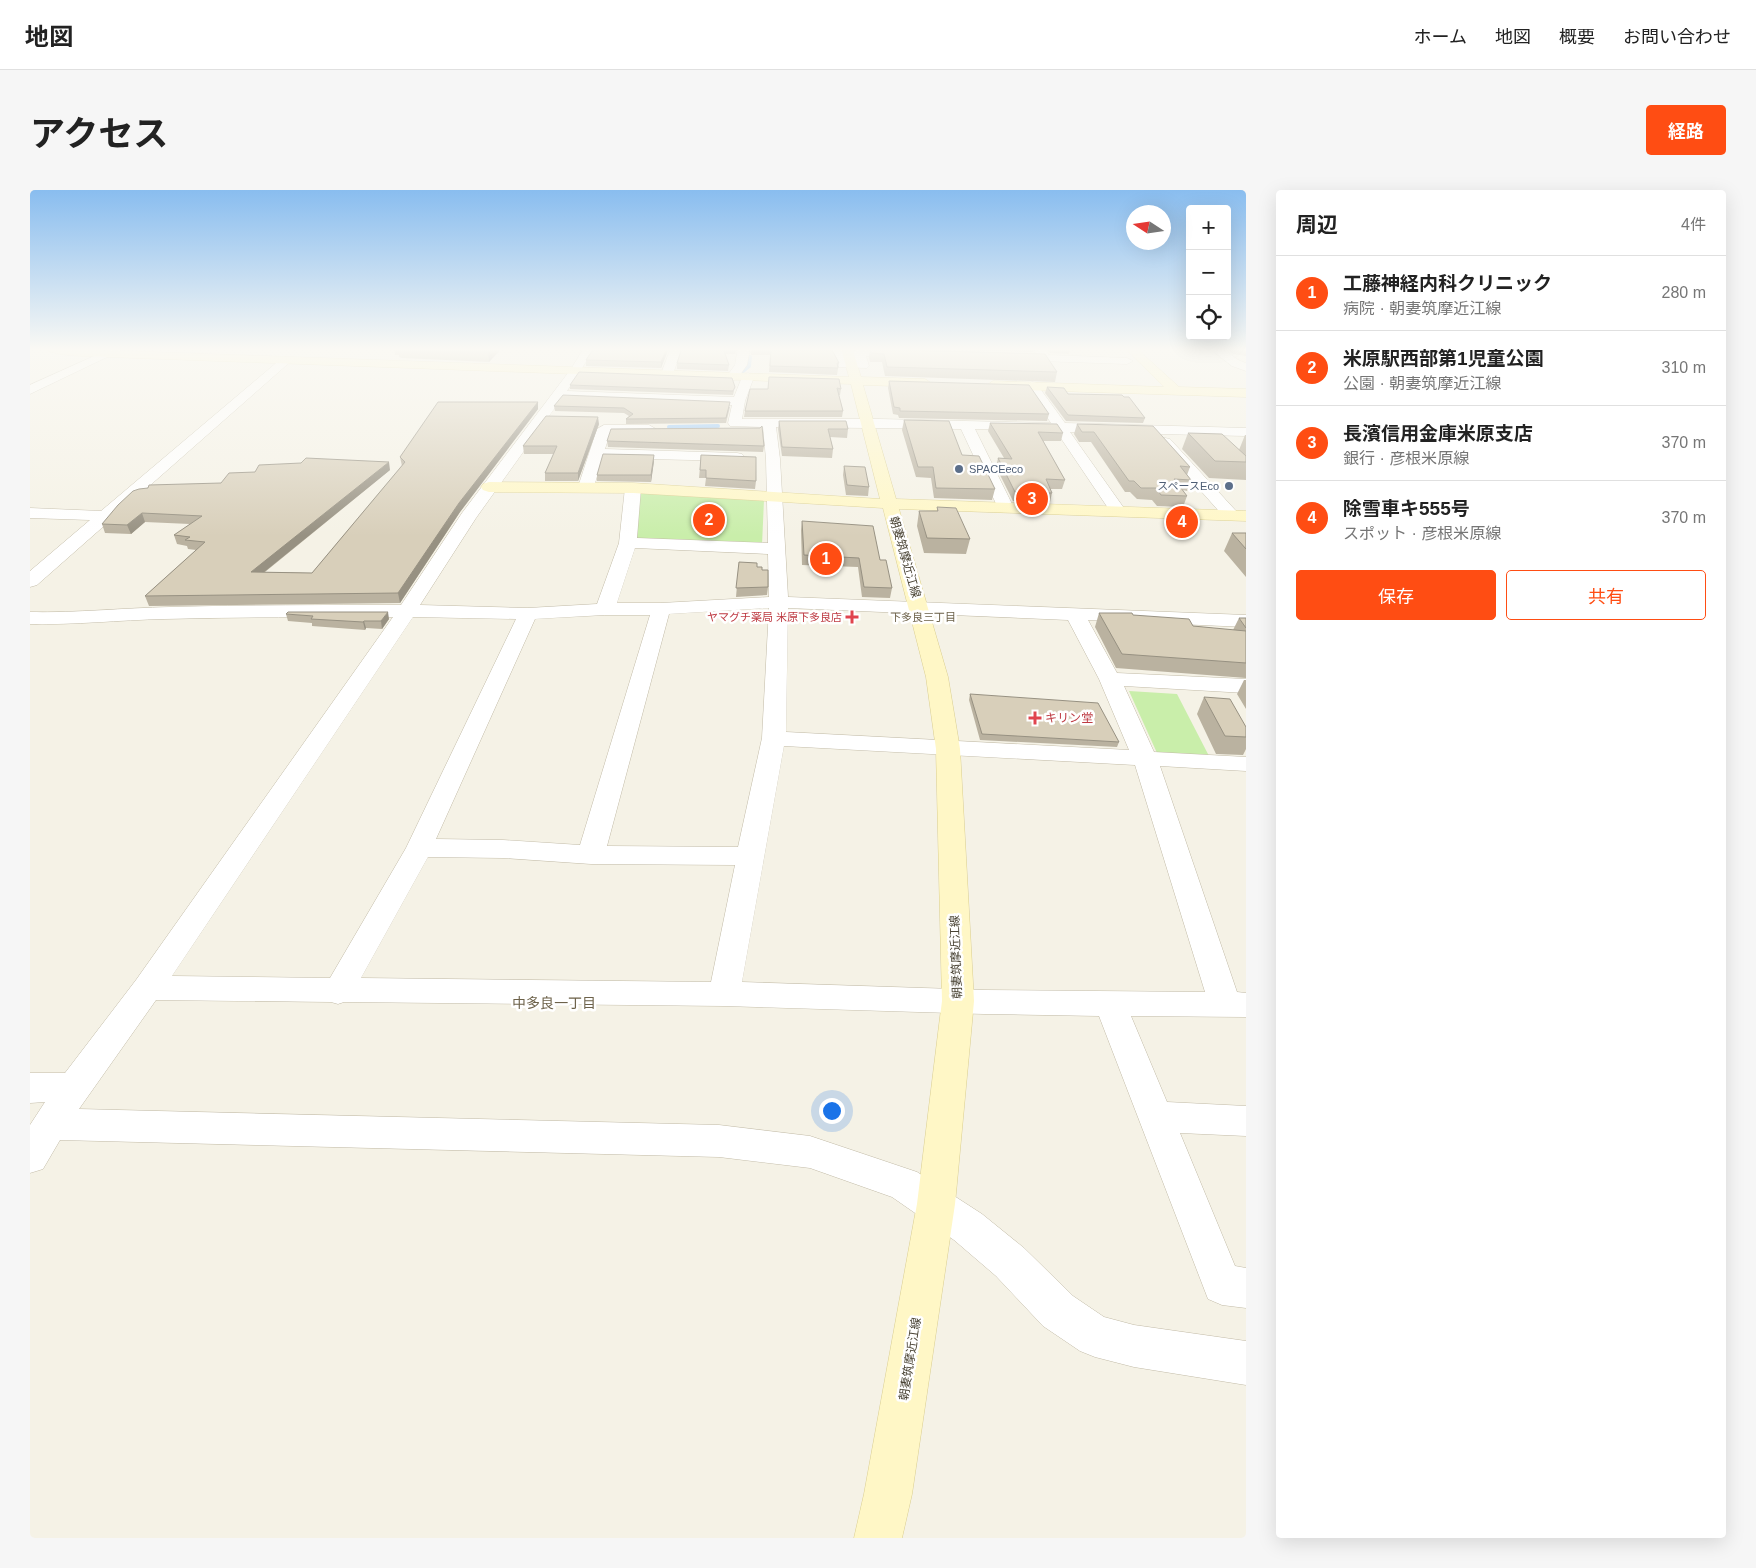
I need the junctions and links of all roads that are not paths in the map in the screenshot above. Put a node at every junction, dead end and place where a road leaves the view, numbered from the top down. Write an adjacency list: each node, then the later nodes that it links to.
1 (227, 411): 29 (street)
2 (546, 411): 6 (street)
3 (737, 411): 10 (street)
4 (865, 411): 9 (main road, 朝妻筑摩近江線)
5 (1050, 411): 15 (street)
6 (540, 418): 7 (street); 20 (street)
7 (560, 418)
8 (600, 419): 12 (street)
9 (868, 423): 10 (street); 11 (street); 24 (main road, 朝妻筑摩近江線)
10 (770, 426): 14 (street); 19 (street)
11 (967, 427): 15 (street); 25 (street)
12 (640, 428): 13 (street); 18 (street)
13 (666, 429)
14 (722, 429)
15 (1063, 430): 16 (street); 26 (street)
16 (1156, 432): 17 (street); 28 (street)
17 (1246, 432)
18 (596, 453): 19 (street); 21 (street)
19 (773, 459): 23 (street)
20 (489, 487): 21 (main road); 37 (street)
21 (586, 487): 22 (main road)
22 (633, 488): 23 (main road); 30 (street)
23 (774, 497): 24 (main road); 31 (street)
24 (890, 504): 25 (main road); 34 (main road, 朝妻筑摩近江線)
25 (1006, 508): 26 (main road)
26 (1118, 512): 28 (main road)
27 (30, 513): 29 (street)
28 (1239, 515)
29 (105, 516): 32 (street)
30 (628, 543): 31 (street); 35 (street)
31 (776, 548): 33 (street)
32 (30, 581)
33 (779, 602): 34 (street); 36 (street); 44 (street)
34 (919, 607): 39 (street); 45 (main road, 朝妻筑摩近江線)
35 (605, 609): 36 (street); 38 (street)
36 (660, 609): 49 (street)
37 (407, 611): 38 (street); 40 (street); 51 (street)
38 (528, 614): 48 (street)
39 (1075, 615): 41 (street); 42 (street)
40 (30, 618)
41 (1246, 621)
42 (1110, 679): 43 (street); 46 (street)
43 (1246, 686)
44 (774, 738): 45 (street); 50 (street)
45 (948, 748): 46 (street); 54 (main road, 朝妻筑摩近江線)
46 (1145, 759): 47 (street); 56 (street)
47 (1246, 764)
48 (419, 848): 49 (street); 52 (street)
49 (591, 855): 50 (street)
50 (750, 856): 53 (street)
51 (147, 988): 52 (street); 58 (street)
52 (338, 992): 53 (street)
53 (724, 994): 54 (street)
54 (958, 1001): 55 (street); 63 (main road, 朝妻筑摩近江線)
55 (1110, 1004): 56 (street); 59 (street)
56 (1235, 1005)
57 (30, 1088): 58 (street)
58 (74, 1088): 61 (street)
59 (1155, 1117): 60 (street); 64 (street)
60 (1246, 1121)
61 (51, 1124): 62 (street); 63 (street)
62 (30, 1157)
63 (936, 1204): 65 (street); 66 (main road, 朝妻筑摩近江線)
64 (1246, 1288)
65 (1246, 1363)
66 (878, 1538)

